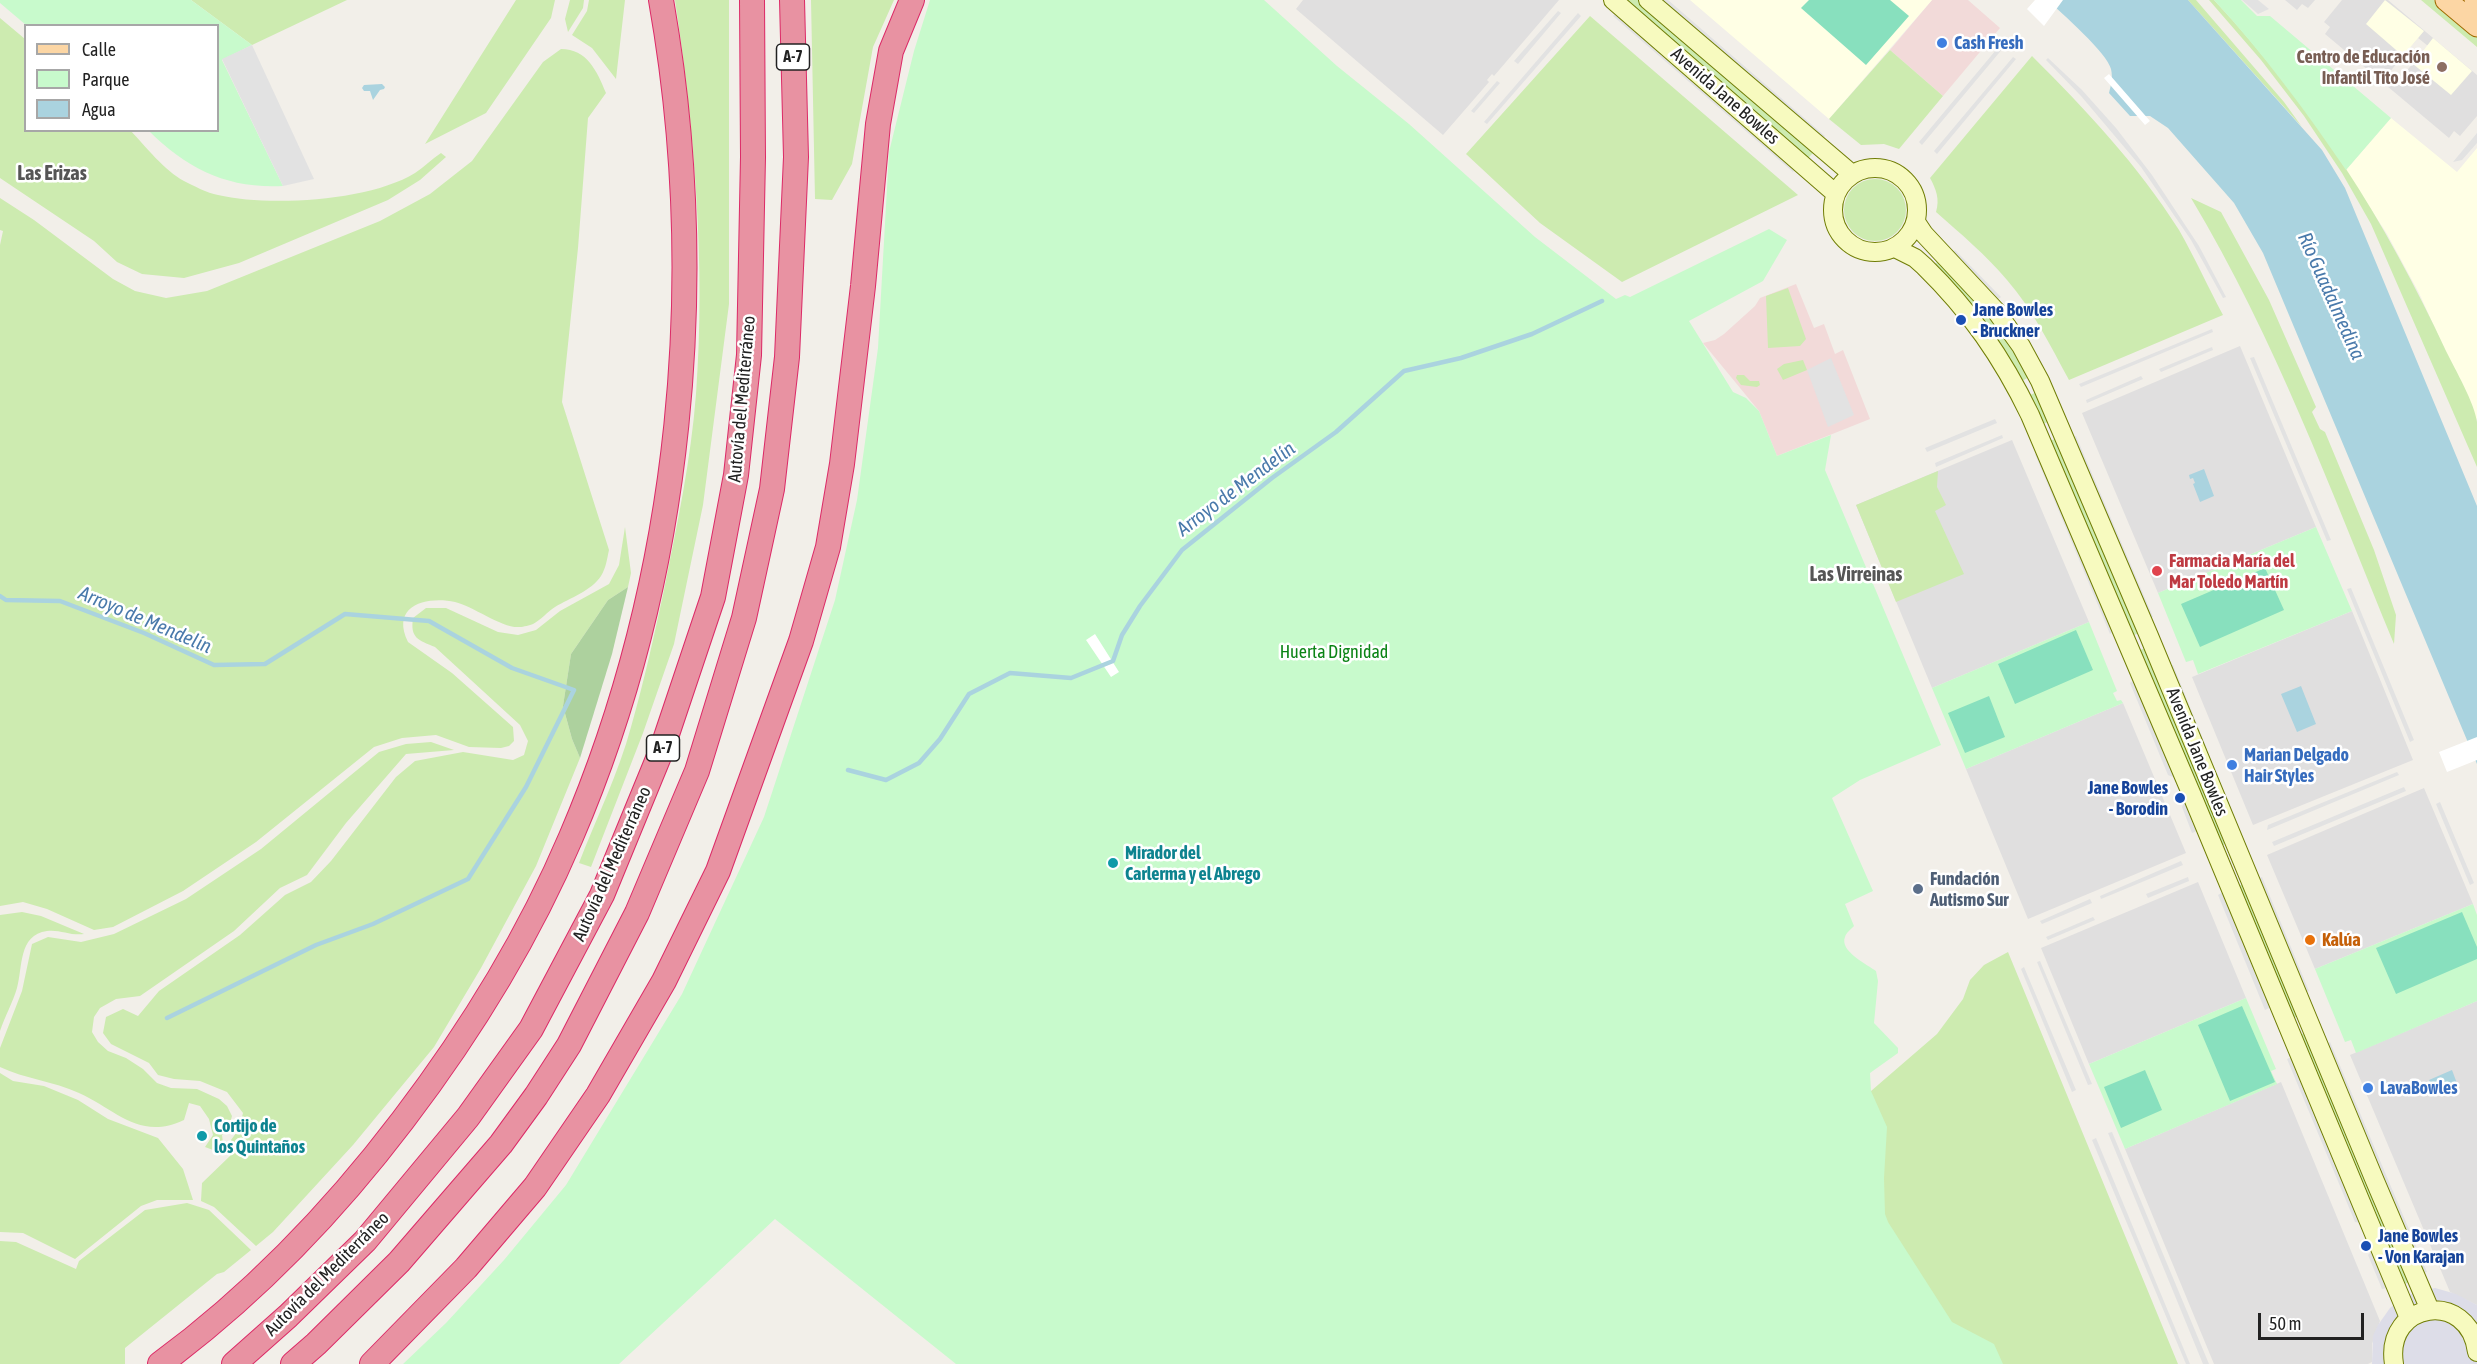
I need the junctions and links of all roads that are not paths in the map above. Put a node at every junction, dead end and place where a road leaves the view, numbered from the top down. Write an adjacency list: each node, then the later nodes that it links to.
1 (661, 0): 16 (highway)
2 (752, 0): 17 (highway, Autovía del Mediterráneo / A-7)
3 (792, 0): 18 (highway, A-7)
4 (912, 0): 19 (highway)
5 (1614, 0): 10 (main road, Avenida Jane Bowles)
6 (1648, 0): 9 (main road, Avenida Jane Bowles)
7 (2446, 0): 8 (main road)
8 (2477, 26)
9 (1852, 174): 10 (main road); 11 (main road)
10 (1836, 194): 12 (main road)
11 (1916, 222): 12 (main road); 13 (main road, Avenida Jane Bowles)
12 (1894, 248): 14 (main road, Avenida Jane Bowles)
13 (2430, 1310): 14 (main road); 15 (main road)
14 (2409, 1318): 20 (main road)
15 (2477, 1353): 21 (main road)
16 (160, 1364)
17 (234, 1364)
18 (293, 1364)
19 (372, 1364)
20 (2394, 1364)
21 (2475, 1364)

